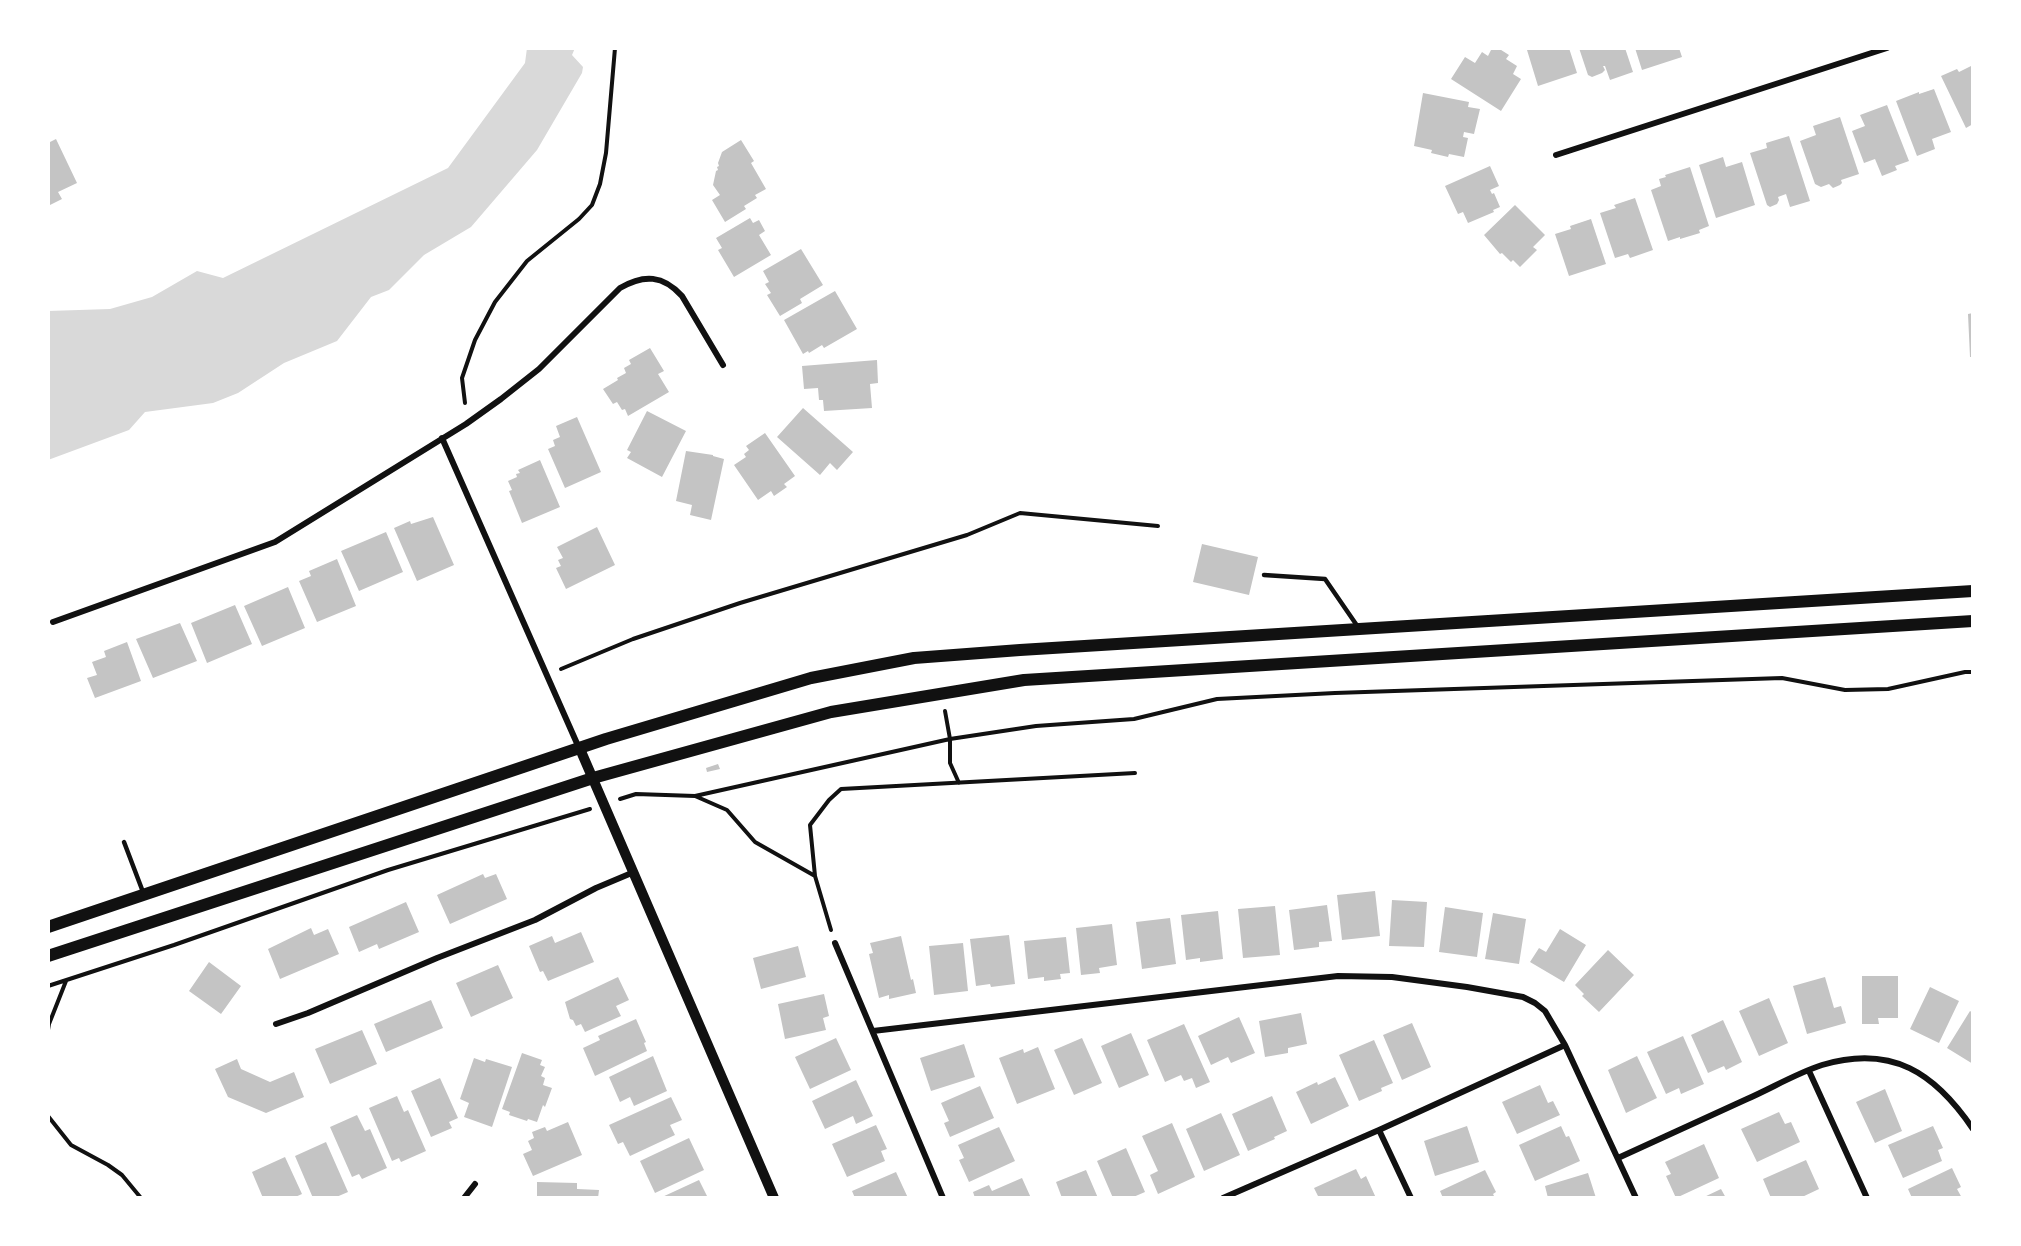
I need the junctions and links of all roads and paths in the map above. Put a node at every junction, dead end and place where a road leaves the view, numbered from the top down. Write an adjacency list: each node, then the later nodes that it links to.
1 (615, 48): 5 (path)
2 (1887, 48): 3 (street)
3 (1556, 155)
4 (723, 365): 6 (street)
5 (465, 403)
6 (442, 438): 11 (street); 17 (street)
7 (1158, 526): 13 (path)
8 (1264, 575): 12 (lane)
9 (1973, 591): 12 (main road)
10 (1973, 621): 15 (main road)
11 (53, 622)
12 (1359, 629): 17 (main road)
13 (561, 669)
14 (1973, 672): 16 (path)
15 (942, 693): 16 (path); 19 (main road)
16 (950, 739): 20 (path); 22 (path)
17 (580, 749): 19 (street); 27 (main road)
18 (1135, 773): 20 (path)
19 (593, 778): 25 (street); 30 (main road)
20 (959, 783): 26 (path)
21 (636, 794): 22 (path)
22 (695, 796): 26 (path)
23 (582, 812): 31 (path)
24 (124, 842): 27 (lane)
25 (634, 872): 34 (street); 46 (street)
26 (815, 876): 29 (path)
27 (144, 895): 28 (main road)
28 (48, 927)
29 (835, 943): 36 (street)
30 (48, 956)
31 (66, 980): 32 (path); 33 (path)
32 (48, 986)
33 (48, 1024): 35 (path)
34 (276, 1024)
35 (48, 1030)
36 (873, 1031): 37 (street); 47 (street)
37 (1565, 1045): 40 (street); 42 (street)
38 (1809, 1071): 41 (street); 42 (street); 51 (street)
39 (48, 1116): 44 (path)
40 (1379, 1130): 48 (street); 49 (street)
41 (1973, 1130)
42 (1618, 1158): 50 (street)
43 (475, 1184): 45 (street)
44 (141, 1198)
45 (464, 1198)
46 (774, 1198)
47 (943, 1198)
48 (1223, 1198)
49 (1411, 1198)
50 (1636, 1198)
51 (1867, 1198)

